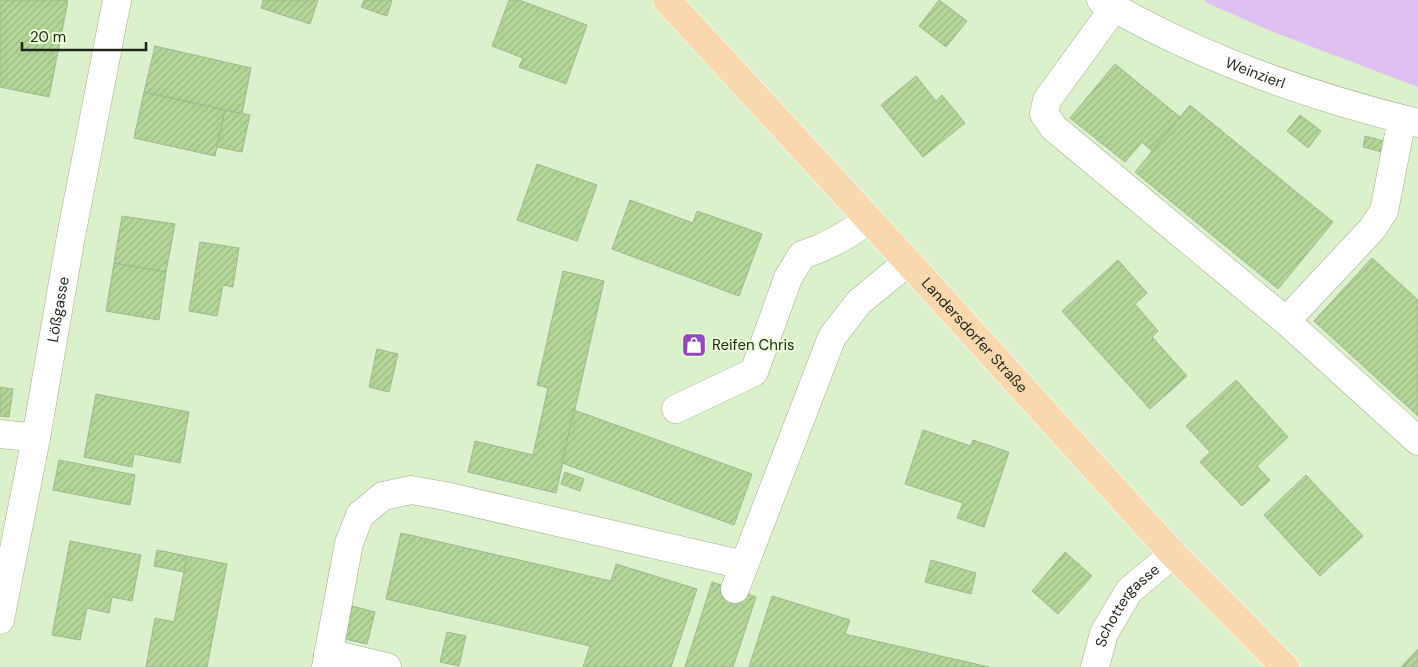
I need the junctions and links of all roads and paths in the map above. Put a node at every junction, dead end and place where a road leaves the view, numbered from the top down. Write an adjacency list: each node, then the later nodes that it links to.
1 (117, 0): 10 (street, Lößgasse)
2 (667, 0): 5 (main road, Landersdorfer Straße)
3 (1108, 4): 4 (street, Weinzierl); 7 (street)
4 (1410, 121): 7 (street)
5 (868, 220): 6 (main road, Landersdorfer Straße); 8 (street)
6 (908, 262): 12 (main road, Landersdorfer Straße); 14 (street)
7 (1286, 321): 11 (street)
8 (676, 410)
9 (0, 434): 10 (street)
10 (36, 438): 13 (street, Lößgasse)
11 (1418, 441)
12 (1173, 554): 16 (street, Schottergasse); 17 (main road, Landersdorfer Straße)
13 (0, 620)
14 (327, 660): 15 (street)
15 (387, 667)
16 (1095, 667)
17 (1285, 667)

